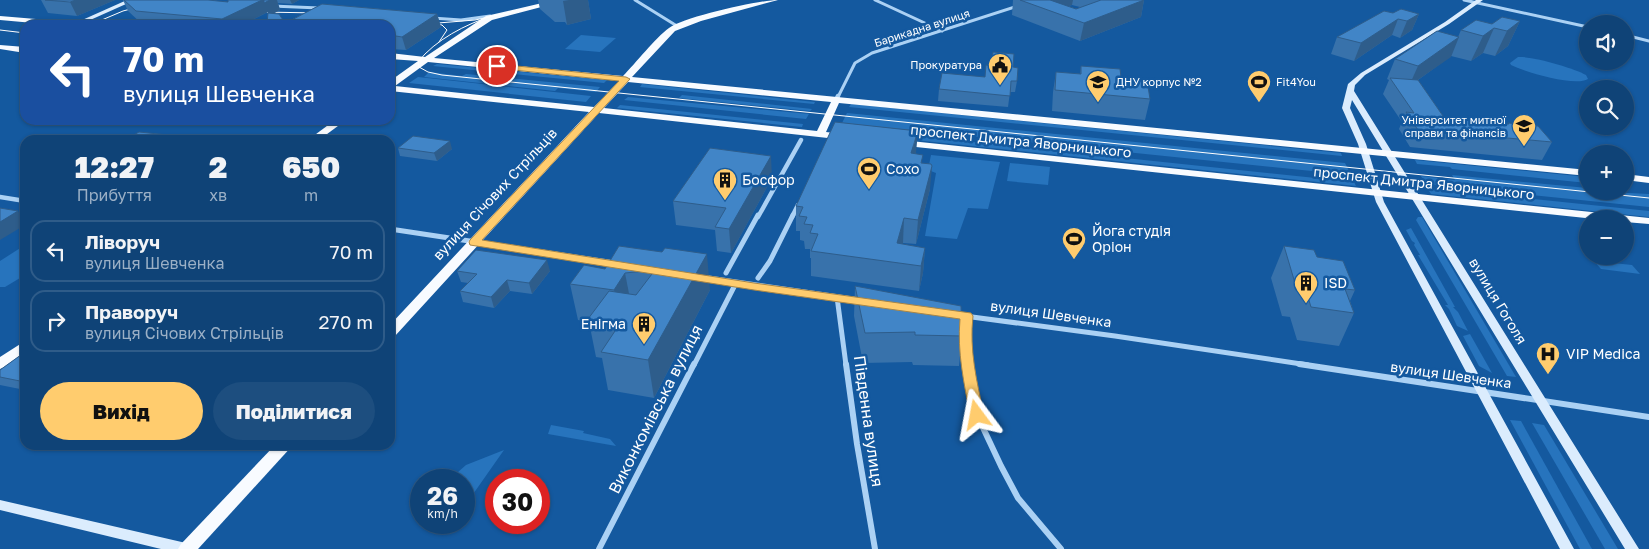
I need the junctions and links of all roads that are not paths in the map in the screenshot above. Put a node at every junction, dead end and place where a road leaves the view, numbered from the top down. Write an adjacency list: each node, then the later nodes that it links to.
1 (132, 0): 15 (street)
2 (564, 0): 11 (main road)
3 (636, 0): 17 (street)
4 (774, 0): 17 (main road)
5 (875, 0): 18 (street)
6 (1464, 0): 7 (street)
7 (1478, 1): 16 (street); 28 (street)
8 (1024, 4): 18 (street, Барикадна вулиця)
9 (268, 6): 10 (street)
10 (324, 9)
11 (501, 14): 13 (street); 24 (main road)
12 (0, 18): 14 (main road)
13 (431, 18)
14 (22, 20)
15 (89, 20)
16 (1579, 25)
17 (677, 26): 25 (main road, вулиця Січових Стрільців)
18 (943, 31): 29 (street, Барикадна вулиця)
19 (1634, 37): 20 (street)
20 (1649, 41)
21 (0, 47): 22 (main road)
22 (20, 48)
23 (395, 56): 24 (main road, проспект Дмитра Яворницького)
24 (426, 59): 25 (main road, проспект Дмитра Яворницького); 26 (main road)
25 (626, 79): 29 (main road, проспект Дмитра Яворницького); 30 (main road, вулиця Січових Стрільців)
26 (395, 82)
27 (395, 87): 30 (main road)
28 (1350, 91): 37 (street); 38 (street, вулиця Гоголя)
29 (836, 100): 32 (main road); 37 (main road, проспект Дмитра Яворницького)
30 (598, 109): 32 (main road); 49 (main road, вулиця Січових Стрільців)
31 (334, 125): 33 (main road)
32 (820, 134): 34 (main road)
33 (320, 135)
34 (852, 138)
35 (801, 140): 51 (street)
36 (892, 142): 42 (main road, проспект Дмитра Яворницького)
37 (1364, 152): 38 (main road, проспект Дмитра Яворницького); 42 (street)
38 (1388, 154): 39 (main road, проспект Дмитра Яворницького); 44 (street, вулиця Гоголя)
39 (1579, 173)
40 (1634, 178): 41 (main road)
41 (1649, 180)
42 (1377, 193): 44 (main road, проспект Дмитра Яворницького); 62 (street)
43 (0, 197): 45 (street)
44 (1417, 197): 47 (main road, проспект Дмитра Яворницького); 63 (street, вулиця Гоголя)
45 (20, 200)
46 (799, 203): 53 (street)
47 (1649, 221)
48 (395, 230): 49 (street)
49 (474, 242): 50 (street); 59 (main road, вулиця Січових Стрільців)
50 (621, 264)
51 (726, 273)
52 (699, 276): 54 (street)
53 (758, 278)
54 (736, 282): 55 (street); 68 (street, Виконкомівська вулиця)
55 (837, 297): 56 (street); 69 (street, Південна вулиця)
56 (865, 301)
57 (948, 313): 58 (street, вулиця Шевченка)
58 (967, 316): 62 (street, вулиця Шевченка); 70 (street)
59 (395, 328)
60 (20, 350): 61 (main road)
61 (0, 364)
62 (1482, 392): 63 (street, вулиця Шевченка); 71 (street)
63 (1540, 400): 64 (street, вулиця Шевченка); 72 (street, вулиця Гоголя)
64 (1649, 417)
65 (279, 450): 67 (main road)
66 (0, 504): 67 (street)
67 (187, 549)
68 (599, 549)
69 (875, 549)
70 (1061, 549)
71 (1567, 549)
72 (1632, 549)

